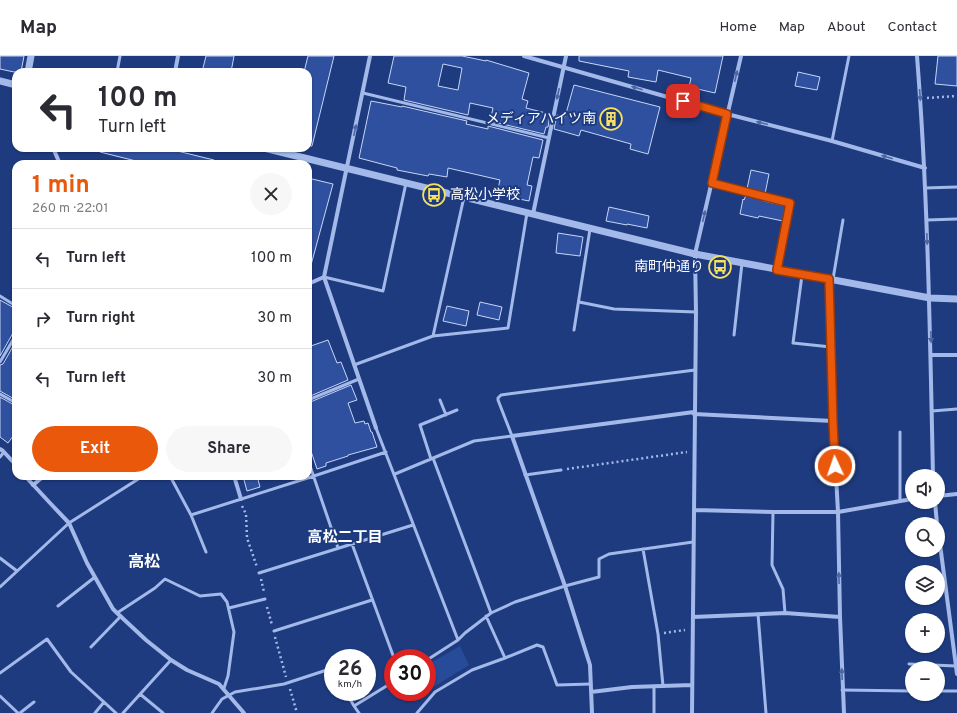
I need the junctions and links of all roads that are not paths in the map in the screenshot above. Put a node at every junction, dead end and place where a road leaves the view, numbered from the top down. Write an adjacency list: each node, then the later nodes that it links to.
1 (31, 56): 11 (street)
2 (120, 56): 12 (lane)
3 (178, 56): 13 (street)
4 (370, 56): 16 (street)
5 (524, 56): 10 (street)
6 (566, 56): 10 (street)
7 (741, 56): 17 (street, one-way to 7)
8 (849, 56): 19 (lane)
9 (917, 56): 22 (street, one-way to 22)
10 (564, 67): 17 (street, one-way to 10); 18 (street, one-way to 18)
11 (29, 68)
12 (118, 68)
13 (176, 68)
14 (0, 81): 15 (street)
15 (12, 84)
16 (362, 93): 18 (lane); 21 (street, one-way to 16)
17 (727, 114): 19 (street, one-way to 17); 24 (street)
18 (549, 138): 28 (street)
19 (832, 141): 22 (street, one-way to 19)
20 (280, 152): 21 (street)
21 (346, 168): 23 (street); 37 (street)
22 (925, 168): 26 (street)
23 (406, 183): 27 (street); 37 (lane)
24 (712, 183): 33 (street, one-way to 24); 35 (lane)
25 (957, 187): 26 (lane)
26 (925, 188): 30 (street)
27 (464, 197): 28 (street); 48 (lane)
28 (530, 214): 32 (street); 48 (lane)
29 (843, 220): 38 (lane)
30 (927, 220): 31 (lane); 41 (street, one-way to 41)
31 (957, 220)
32 (590, 228): 33 (street); 43 (lane)
33 (695, 254): 34 (street); 45 (street)
34 (742, 263): 35 (street); 47 (lane)
35 (777, 270): 36 (street)
36 (802, 274): 38 (street); 50 (lane)
37 (324, 277): 39 (street); 54 (street)
38 (831, 280): 41 (street); 50 (street)
39 (312, 282)
40 (0, 296): 44 (lane)
41 (930, 298): 42 (street); 51 (street, one-way to 51)
42 (957, 299)
43 (579, 302): 45 (lane); 46 (lane)
44 (12, 304)
45 (696, 312): 55 (street)
46 (574, 330)
47 (734, 335)
48 (433, 336): 54 (lane)
49 (12, 342): 53 (lane)
50 (831, 347): 66 (street)
51 (931, 355): 52 (street); 63 (street)
52 (957, 355)
53 (0, 362)
54 (354, 364): 56 (street)
55 (695, 370): 64 (street); 69 (lane)
56 (359, 379): 58 (lane); 67 (street)
57 (0, 394): 60 (lane)
58 (312, 398)
59 (440, 400): 65 (lane)
60 (12, 401)
61 (957, 409): 63 (lane)
62 (457, 410): 65 (lane)
63 (932, 411): 75 (street)
64 (694, 413): 66 (street); 69 (street); 93 (street)
65 (446, 415): 73 (lane)
66 (833, 421): 95 (street)
67 (376, 428): 71 (lane)
68 (900, 432): 92 (lane)
69 (512, 436): 73 (lane); 79 (street)
70 (2, 451): 72 (lane); 74 (street)
71 (386, 452): 78 (lane); 80 (lane)
72 (0, 457)
73 (432, 458): 78 (lane); 116 (lane)
74 (12, 462)
75 (933, 469)
76 (561, 470): 79 (lane)
77 (312, 471): 80 (lane)
78 (395, 474): 98 (lane)
79 (525, 475): 109 (street)
80 (314, 476): 101 (lane)
81 (29, 480): 87 (street)
82 (39, 480): 87 (street)
83 (137, 480): 97 (lane)
84 (172, 480): 96 (lane)
85 (235, 480): 90 (street)
86 (301, 480): 90 (lane)
87 (33, 485): 97 (street)
88 (957, 494): 89 (street)
89 (945, 495)
90 (241, 499): 96 (lane)
91 (905, 500): 92 (street)
92 (900, 501): 95 (street)
93 (694, 510): 94 (street); 99 (street)
94 (773, 512): 95 (street); 117 (lane)
95 (838, 512): 122 (street, one-way to 95)
96 (191, 515): 103 (lane)
97 (69, 523): 106 (lane); 108 (street)
98 (413, 524): 100 (lane); 124 (lane)
99 (693, 542): 102 (lane); 121 (street)
100 (352, 544): 101 (lane); 112 (lane)
101 (338, 548): 107 (lane)
102 (643, 549): 109 (lane); 138 (lane)
103 (206, 552)
104 (942, 557): 131 (street)
105 (0, 558): 106 (lane)
106 (17, 571): 110 (lane)
107 (259, 573)
108 (96, 577): 113 (lane); 115 (street)
109 (565, 586): 116 (lane); 135 (street)
110 (0, 587)
111 (265, 599): 114 (lane)
112 (372, 600): 123 (lane); 126 (lane)
113 (58, 606)
114 (229, 608): 115 (lane); 139 (lane)
115 (117, 612): 119 (street)
116 (490, 613): 120 (lane)
117 (785, 613): 118 (street); 122 (street)
118 (758, 614): 121 (street); 165 (lane)
119 (121, 616): 125 (lane); 129 (street)
120 (486, 616): 124 (lane); 128 (lane)
121 (693, 617): 136 (street)
122 (840, 617): 141 (street, one-way to 122)
123 (274, 631)
124 (458, 640): 127 (lane)
125 (91, 647)
126 (391, 649)
127 (436, 654)
128 (505, 658): 135 (lane); 161 (lane)
129 (171, 660): 139 (street); 146 (lane)
130 (945, 666): 131 (lane)
131 (956, 666): 134 (street)
132 (324, 671): 147 (lane)
133 (0, 673): 151 (lane)
134 (957, 674)
135 (591, 684): 145 (street)
136 (692, 685): 138 (street); 164 (street)
137 (654, 686): 138 (street); 145 (street); 163 (lane)
138 (663, 686)
139 (224, 688): 147 (street)
140 (384, 688): 152 (lane)
141 (842, 690): 142 (lane); 166 (street)
142 (905, 691)
143 (945, 691): 144 (lane)
144 (957, 691)
145 (591, 692): 162 (street)
146 (140, 694): 156 (lane); 157 (lane)
147 (229, 695): 158 (lane); 159 (street)
148 (0, 696): 153 (lane)
149 (351, 701): 152 (lane)
150 (34, 702): 153 (lane)
151 (104, 702): 154 (lane); 155 (lane)
152 (354, 706): 160 (lane)
153 (19, 713)
154 (95, 713)
155 (116, 713)
156 (123, 713)
157 (163, 713)
158 (212, 713)
159 (244, 713)
160 (359, 713)
161 (417, 713)
162 (592, 713)
163 (654, 713)
164 (692, 713)
165 (766, 713)
166 (844, 713)

